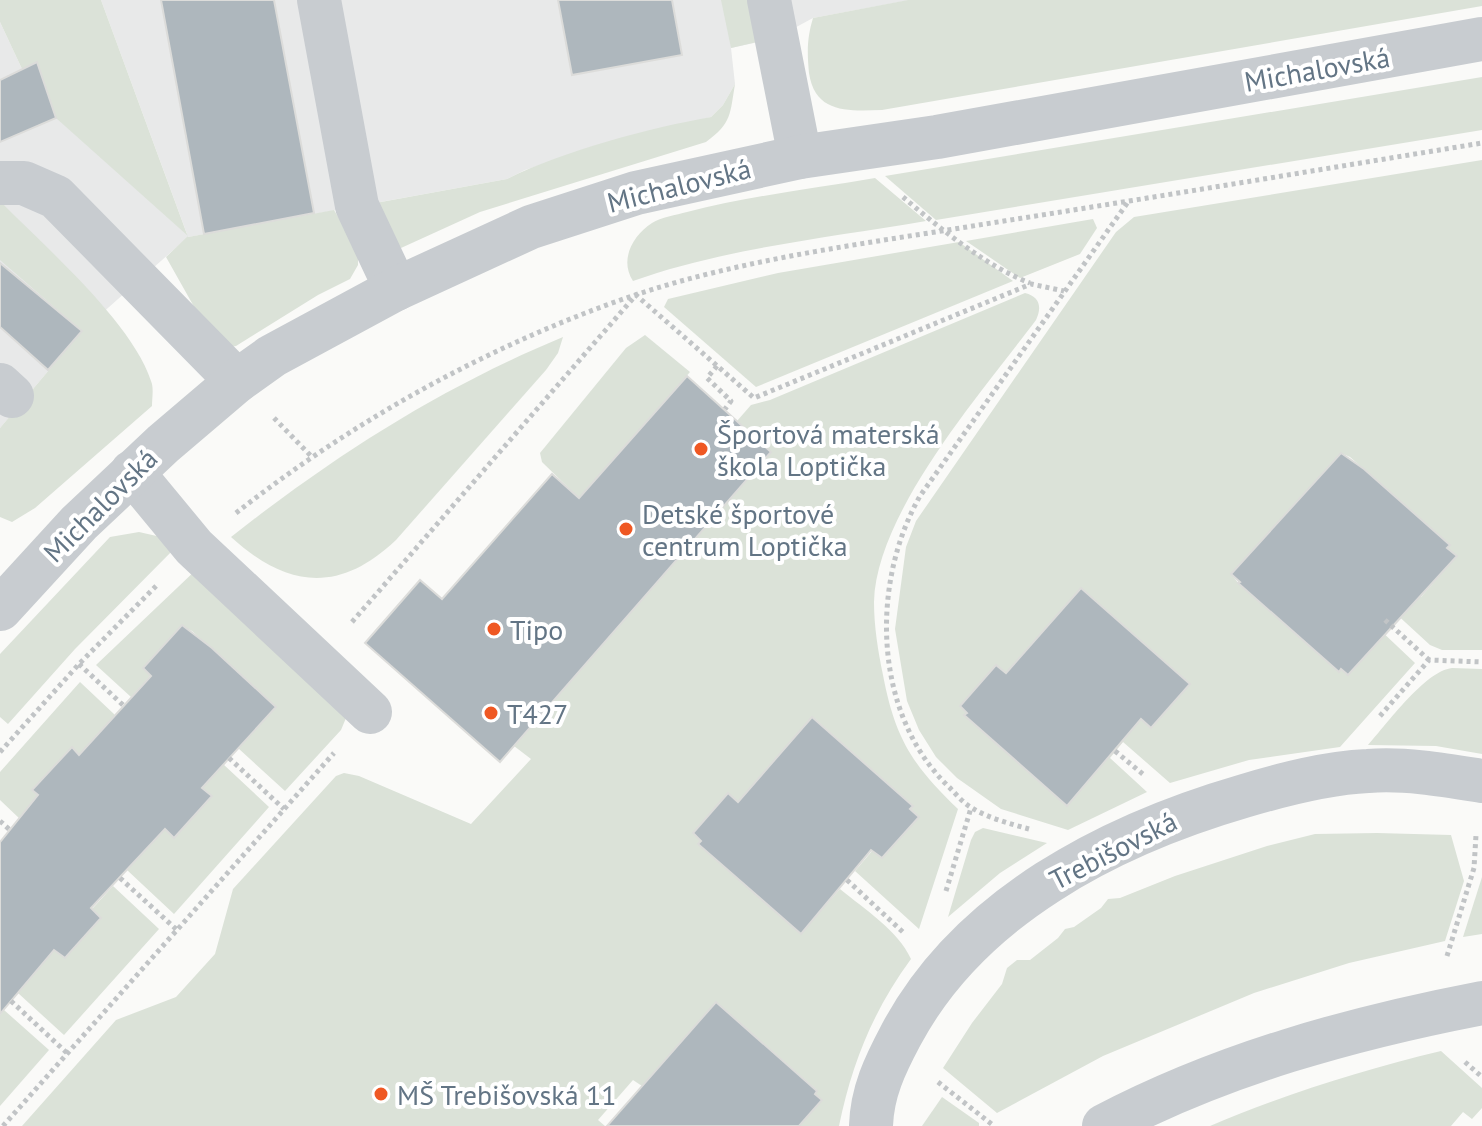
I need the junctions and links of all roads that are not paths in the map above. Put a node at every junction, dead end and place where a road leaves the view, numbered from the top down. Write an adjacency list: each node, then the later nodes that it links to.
1 (319, 0): 6 (street)
2 (769, 0): 4 (street)
3 (1482, 39): 4 (street, Michalovská)
4 (800, 157): 6 (street, Michalovská)
5 (0, 183): 7 (street)
6 (396, 289): 7 (street, Michalovská)
7 (237, 381): 8 (street, Michalovská)
8 (132, 472): 9 (street, Michalovská); 10 (street)
9 (7, 586)
10 (370, 712)
11 (1482, 781): 13 (street, Trebišovská)
12 (1482, 1003): 14 (street)
13 (871, 1126)
14 (1104, 1126)

